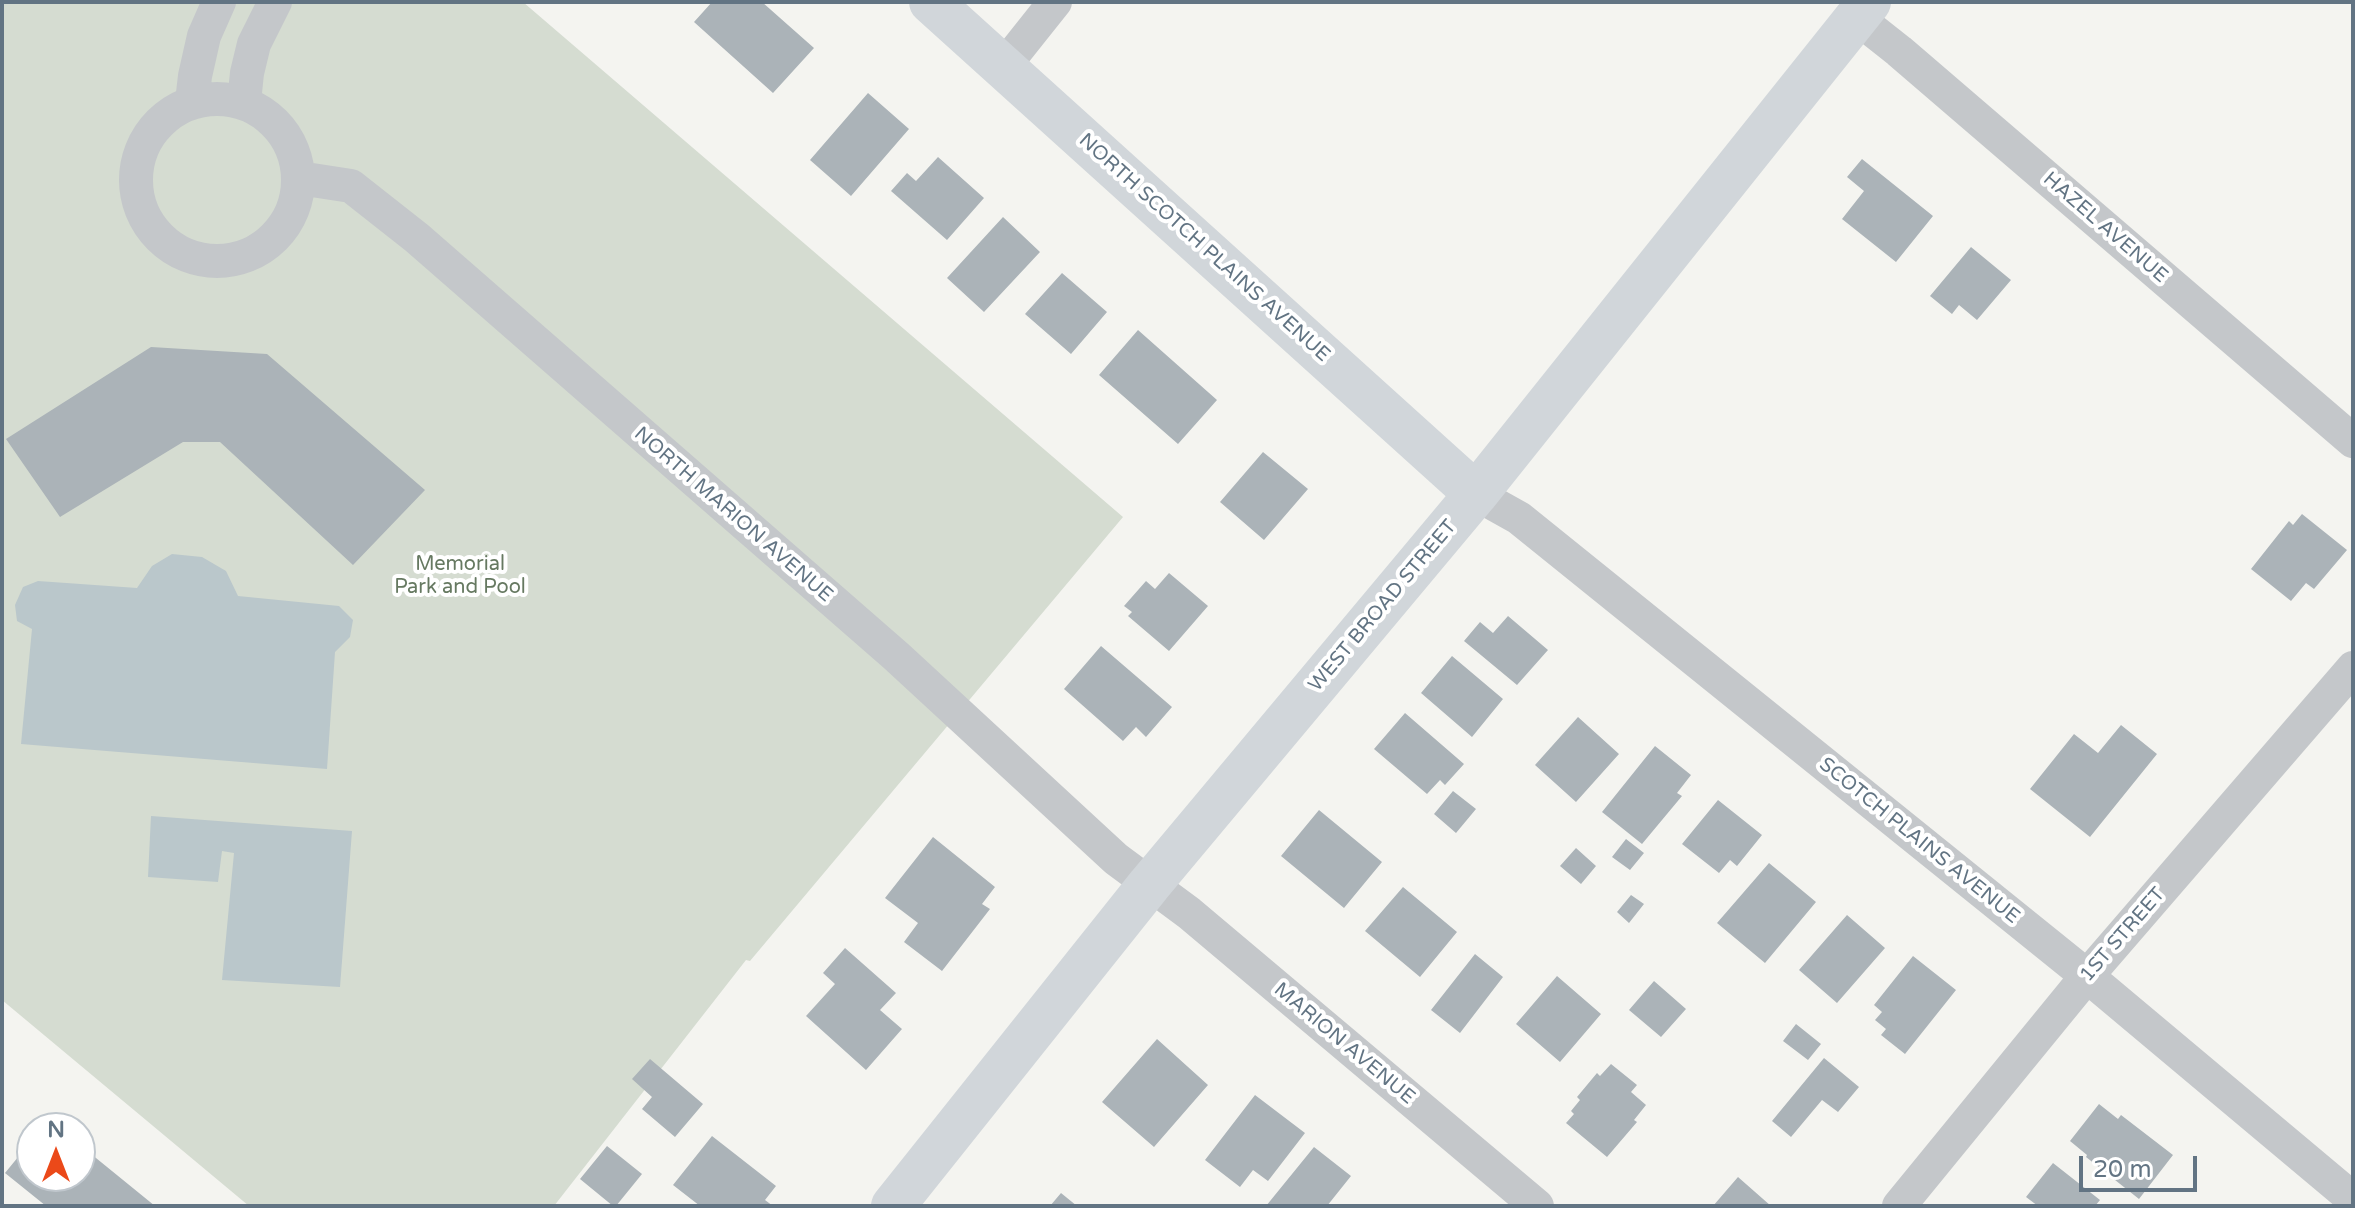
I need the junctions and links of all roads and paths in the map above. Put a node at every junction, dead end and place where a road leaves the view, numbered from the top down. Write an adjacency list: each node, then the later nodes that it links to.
1 (219, 2): 7 (street)
2 (275, 2): 8 (street)
3 (931, 2): 6 (street, NORTH SCOTCH PLAINS AVENUE)
4 (1055, 2): 6 (street)
5 (1862, 10): 10 (street, HAZEL AVENUE); 11 (street, WEST BROAD STREET)
6 (1004, 66): 11 (street, NORTH SCOTCH PLAINS AVENUE)
7 (192, 102): 8 (street); 9 (street)
8 (244, 102): 9 (street)
9 (299, 178): 13 (street, NORTH MARION AVENUE)
10 (2353, 441)
11 (1476, 494): 13 (street, WEST BROAD STREET); 14 (street, SCOTCH PLAINS AVENUE)
12 (2353, 668): 14 (street, 1ST STREET)
13 (1149, 885): 16 (street, WEST BROAD STREET); 17 (street, MARION AVENUE)
14 (2087, 976): 15 (street, SCOTCH PLAINS AVENUE); 18 (street, 1ST STREET)
15 (2353, 1199)
16 (893, 1206)
17 (1537, 1206)
18 (1899, 1206)

